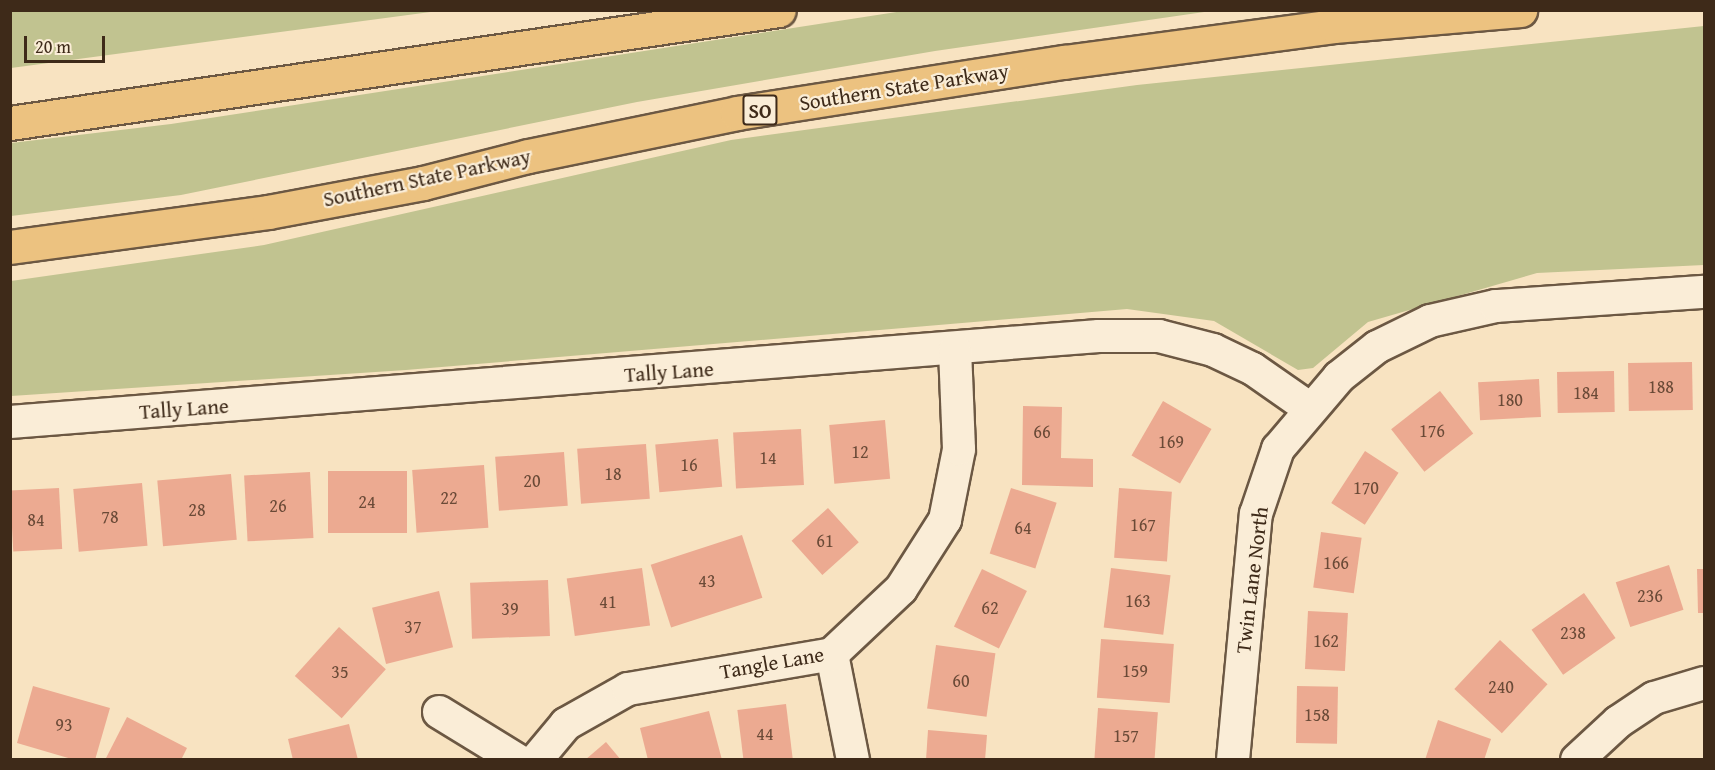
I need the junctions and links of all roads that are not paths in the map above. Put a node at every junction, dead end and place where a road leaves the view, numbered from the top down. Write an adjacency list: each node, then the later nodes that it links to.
1 (778, 10): 3 (highway)
2 (1520, 10): 4 (highway, Southern State Parkway / SO)
3 (10, 123)
4 (10, 247)
5 (1704, 292): 7 (street, Twin Lane North)
6 (955, 350): 7 (street, Tally Lane); 8 (street, Tally Lane); 9 (street, Tangle Lane)
7 (1310, 408): 15 (street, Twin Lane North)
8 (10, 422)
9 (832, 654): 13 (street, Tangle Lane); 14 (street)
10 (1704, 683): 16 (street)
11 (439, 712): 12 (street)
12 (517, 759)
13 (536, 759)
14 (853, 759)
15 (1233, 759)
16 (1577, 759)

